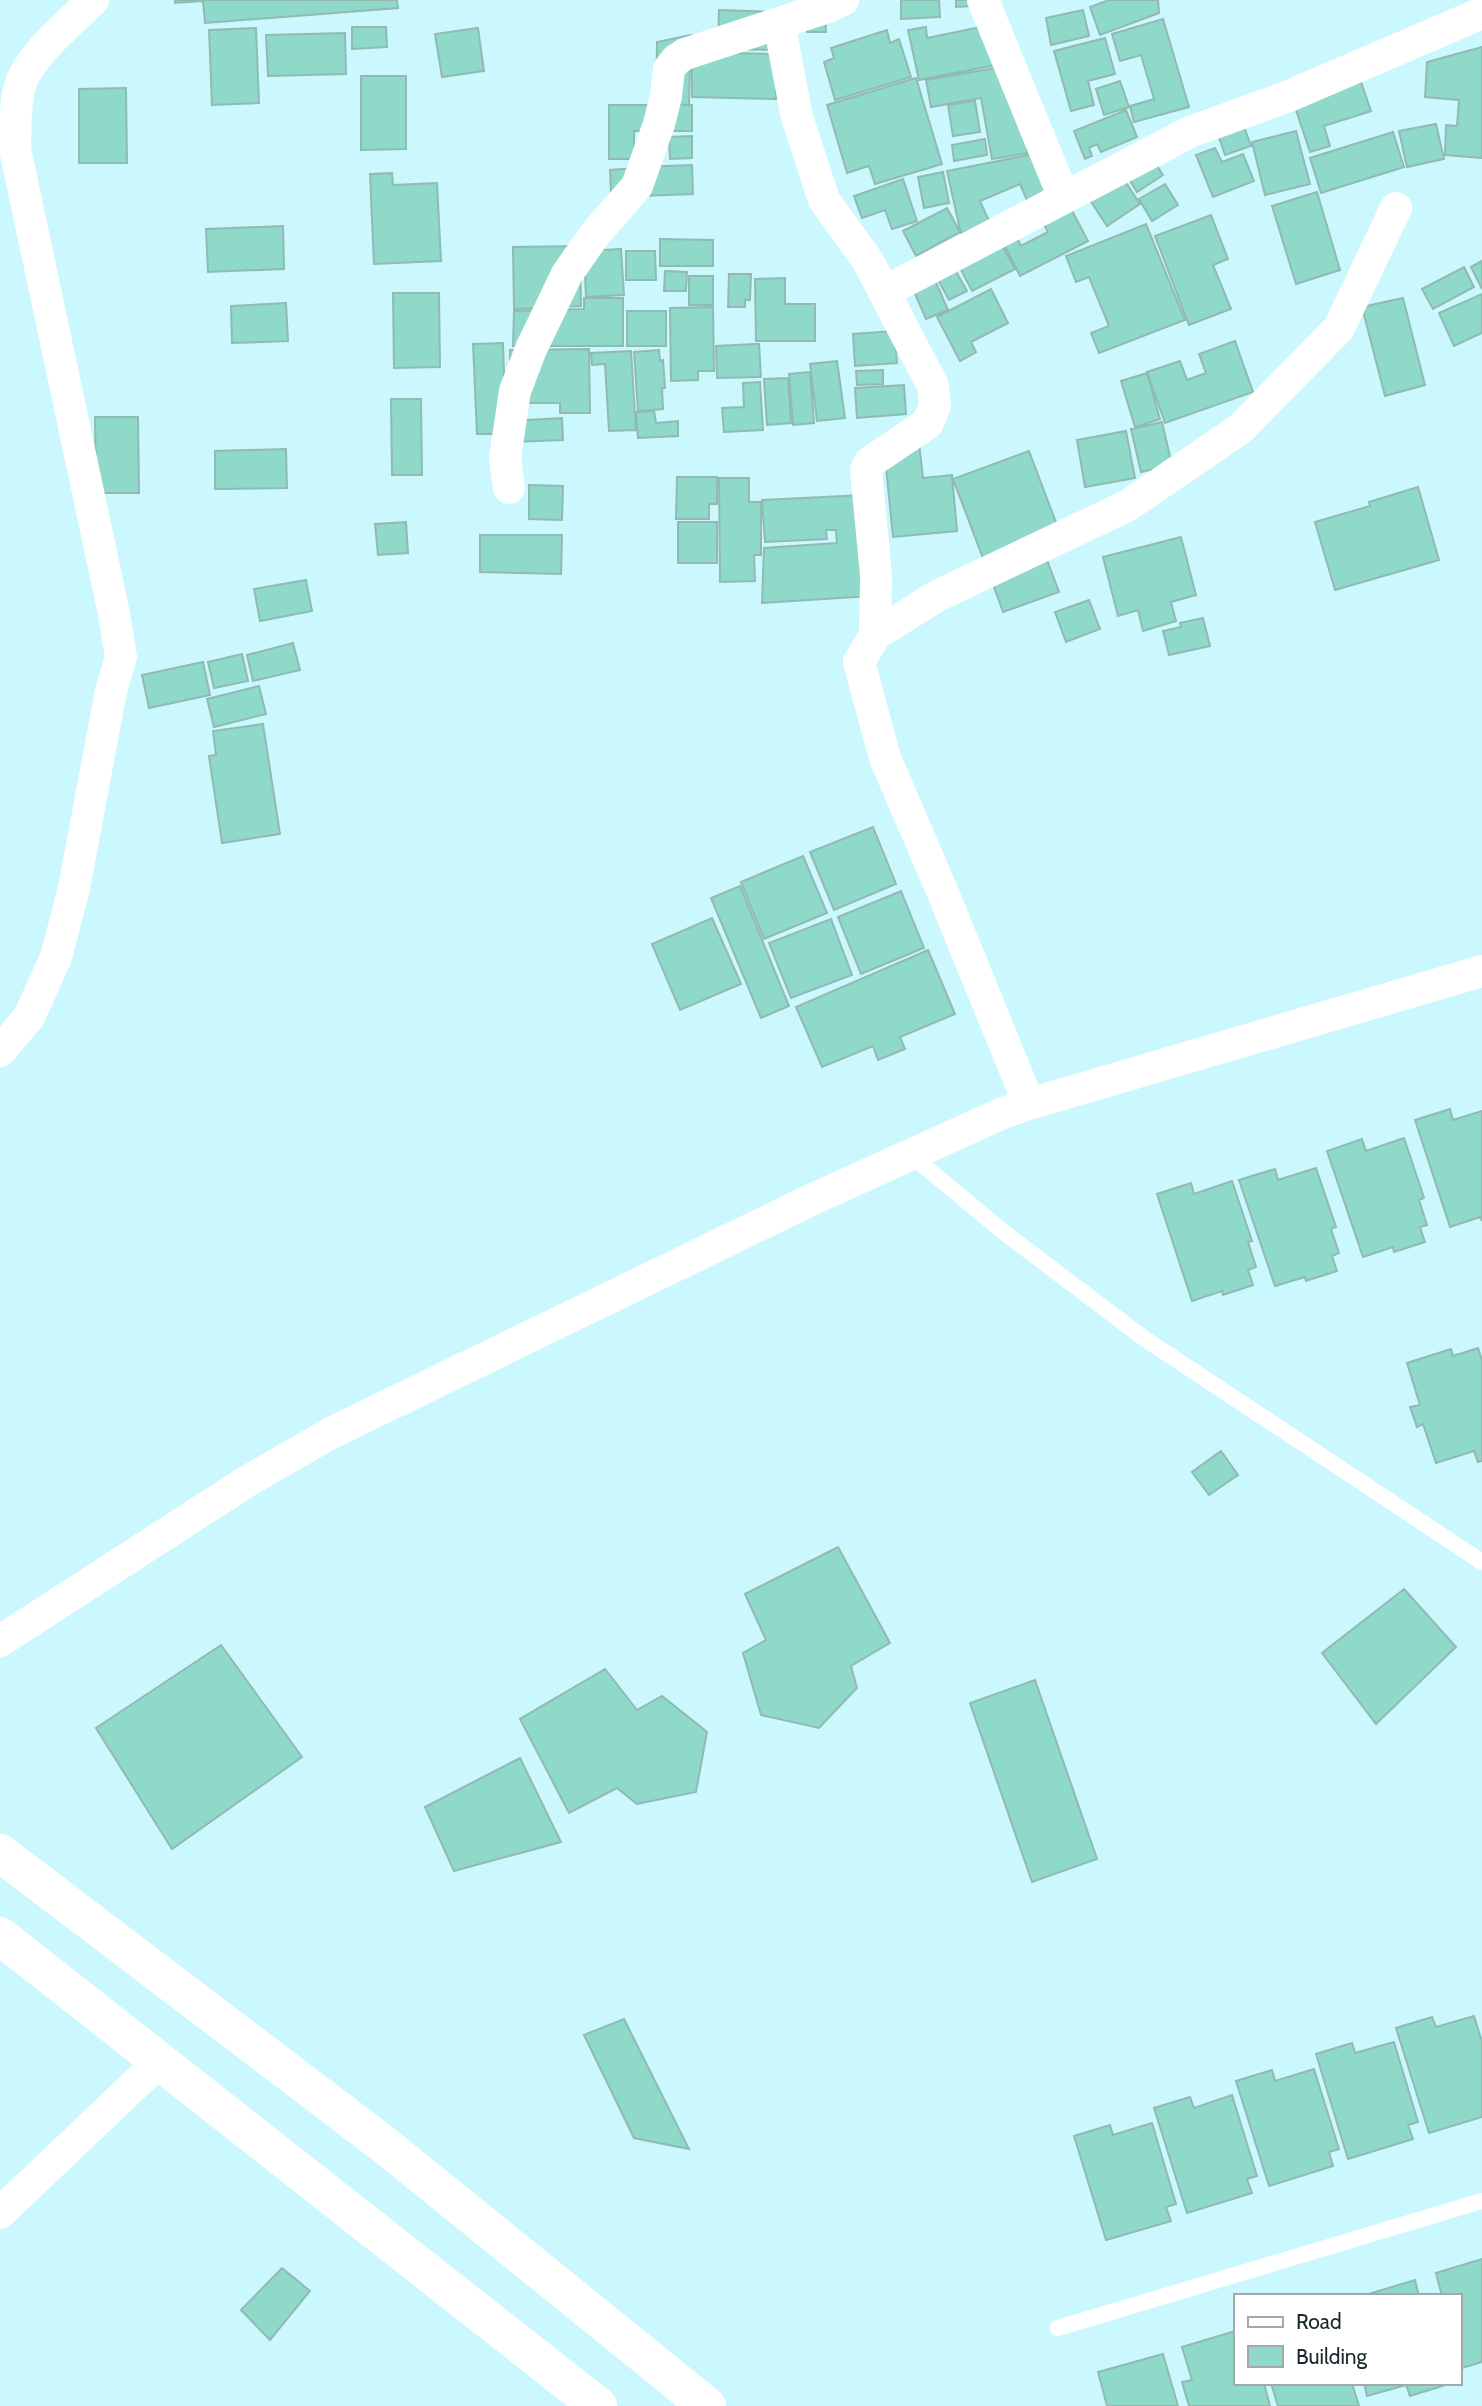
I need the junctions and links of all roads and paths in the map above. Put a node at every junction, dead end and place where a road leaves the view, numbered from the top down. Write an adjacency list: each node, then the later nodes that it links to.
1 (93, 0): 12 (street)
2 (843, 0): 5 (street)
3 (983, 0): 6 (street)
4 (1482, 13): 6 (street)
5 (779, 23): 8 (street); 9 (street)
6 (1064, 198): 8 (street)
7 (1396, 208): 10 (street)
8 (884, 292): 10 (street)
9 (509, 488)
10 (875, 635): 13 (street)
11 (1482, 971): 13 (street)
12 (0, 1051)
13 (1029, 1104): 14 (street)
14 (911, 1155): 15 (lane); 16 (street)
15 (1482, 1562)
16 (0, 1641)
17 (0, 1853): 24 (main road)
18 (0, 1936): 19 (main road)
19 (161, 2060): 21 (street); 23 (main road)
20 (1482, 2201): 22 (lane)
21 (0, 2213)
22 (1058, 2328)
23 (598, 2406)
24 (707, 2406)

